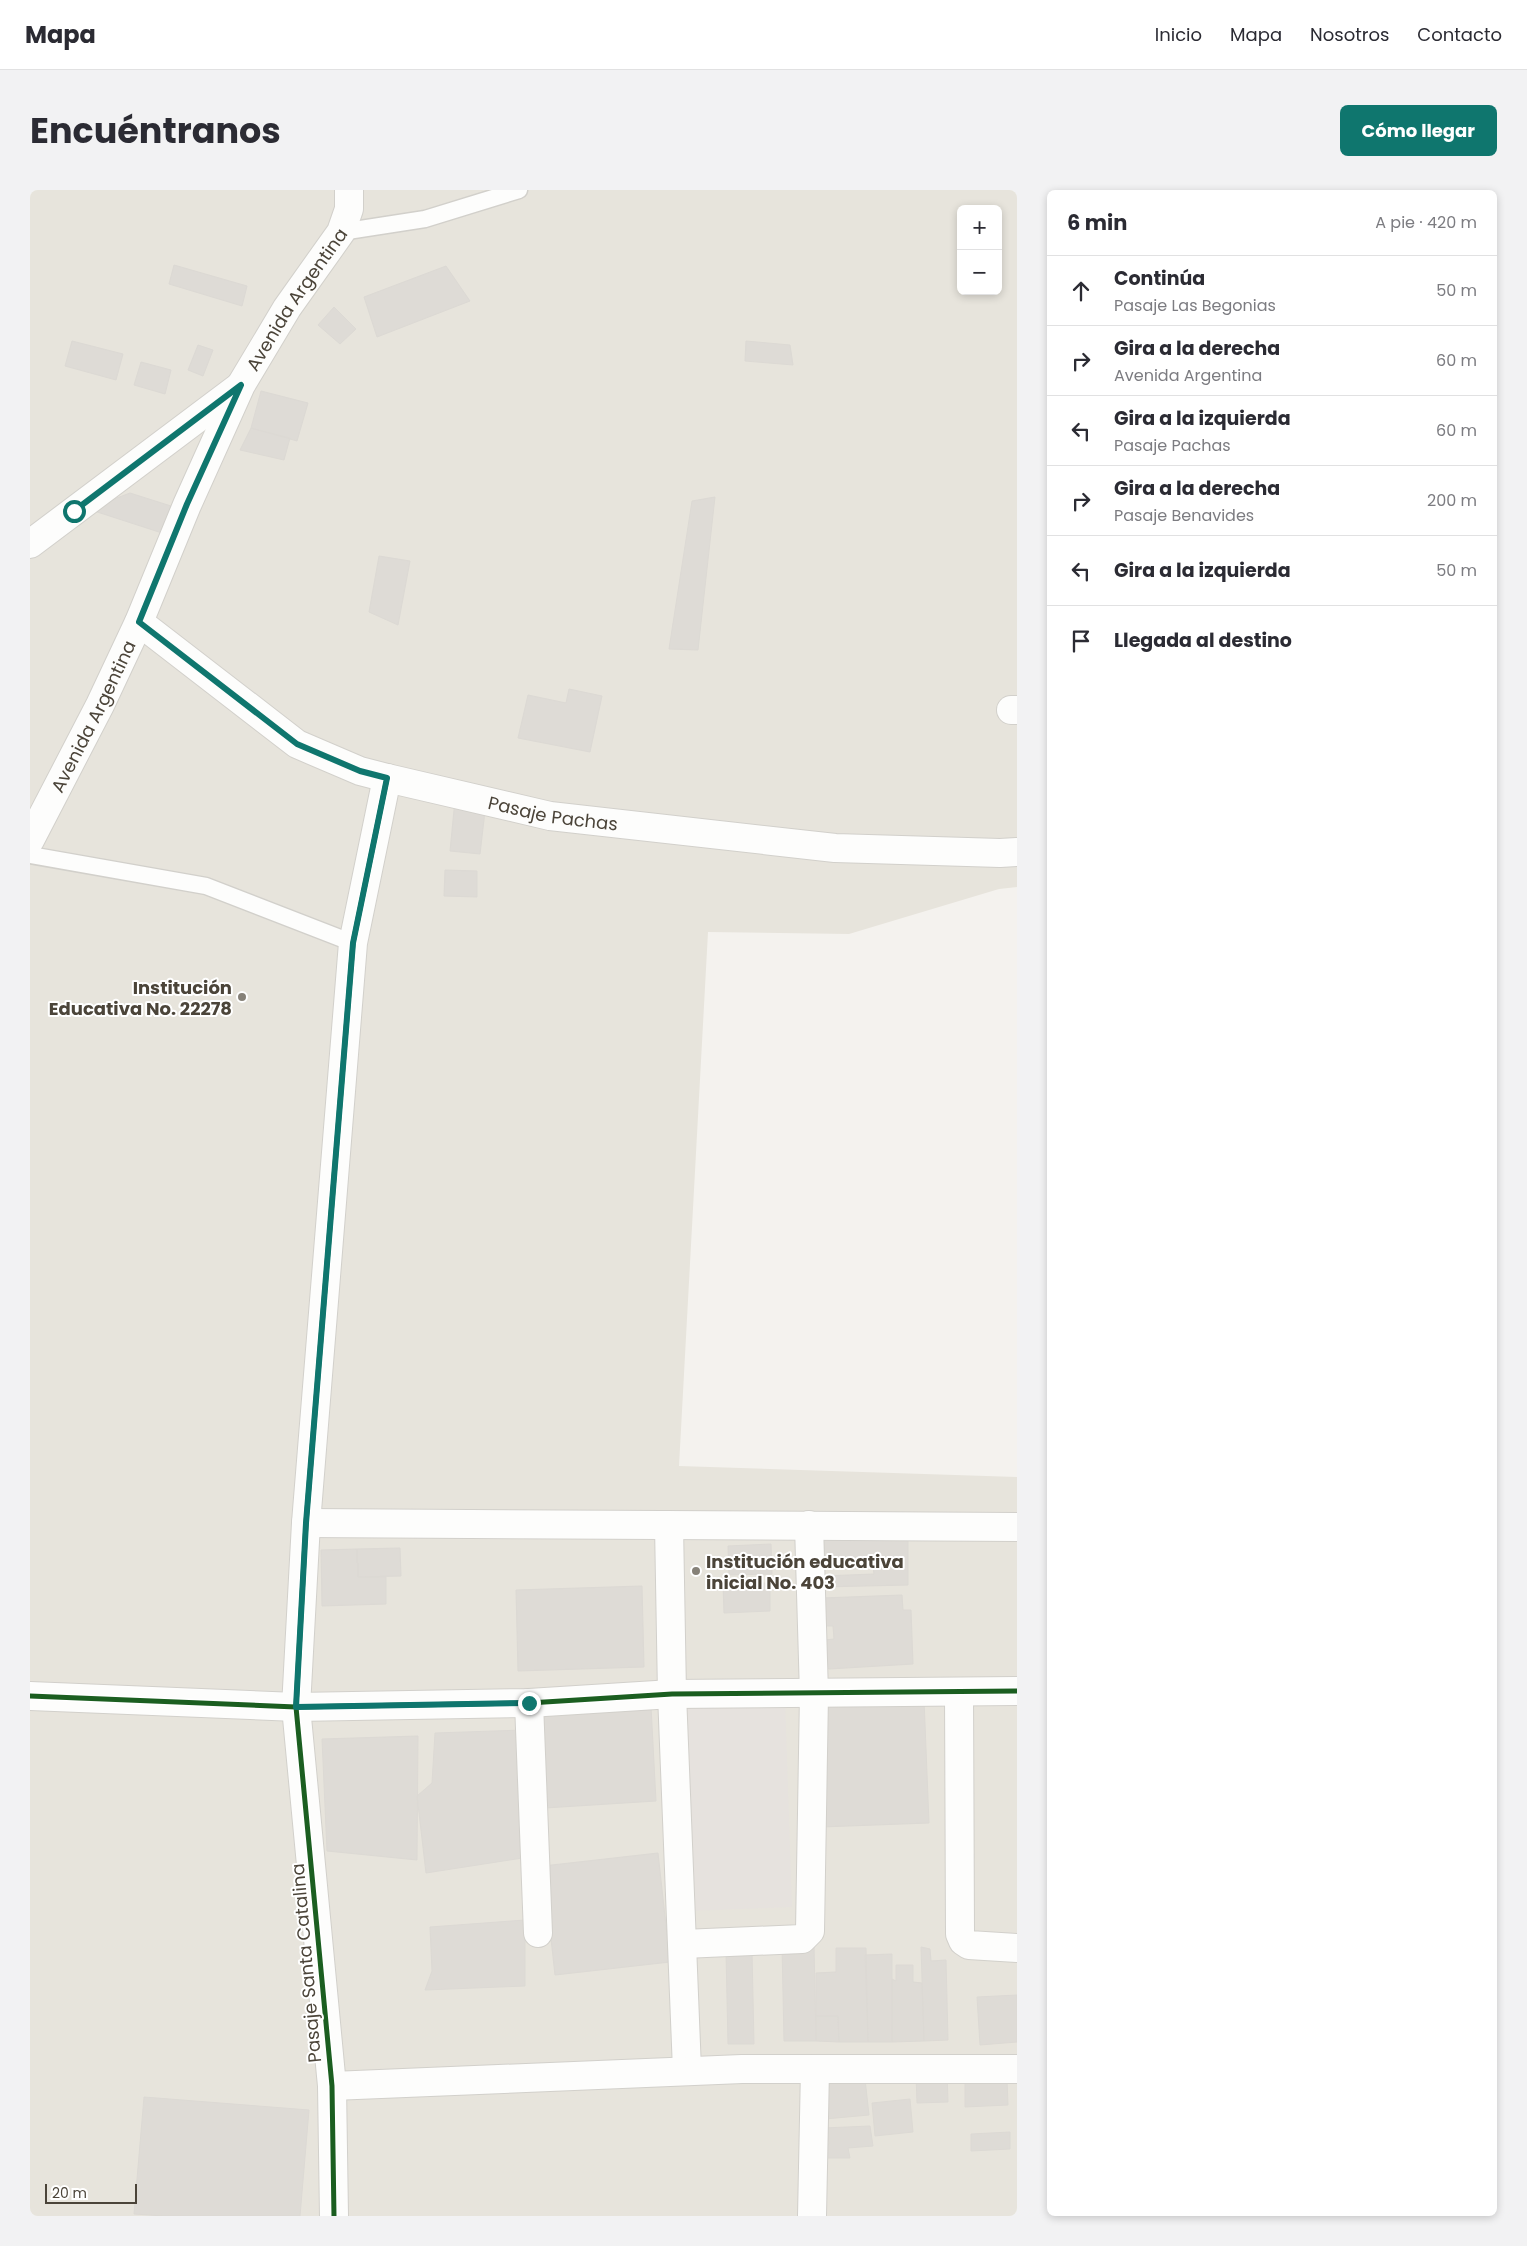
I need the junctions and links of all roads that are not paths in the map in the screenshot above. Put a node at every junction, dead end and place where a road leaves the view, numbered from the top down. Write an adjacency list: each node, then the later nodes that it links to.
1 (349, 190): 3 (street, Avenida Argentina)
2 (519, 190): 3 (lane)
3 (341, 232): 4 (street, Avenida Argentina)
4 (241, 385): 5 (street); 6 (street, Avenida Argentina)
5 (30, 544)
6 (139, 622): 7 (street, Pasaje Pachas); 8 (street, Avenida Argentina)
7 (387, 778): 9 (street, Pasaje Pachas); 11 (street, Pasaje Santa Catalina)
8 (30, 840)
9 (1017, 852)
10 (30, 855): 11 (lane)
11 (353, 943): 12 (street, Pasaje Santa Catalina)
12 (306, 1523): 13 (street); 22 (street, Pasaje Santa Catalina)
13 (669, 1525): 14 (street); 18 (street)
14 (810, 1525): 15 (street); 19 (street)
15 (1017, 1527)
16 (1017, 1691): 17 (street)
17 (959, 1693): 19 (street); 25 (street)
18 (672, 1694): 19 (street); 21 (street); 24 (street)
19 (814, 1694): 24 (street)
20 (30, 1696): 22 (street)
21 (529, 1703): 22 (street); 23 (street)
22 (296, 1707): 29 (street, Pasaje Santa Catalina)
23 (538, 1933)
24 (683, 1944): 28 (street)
25 (1017, 1948)
26 (816, 2069): 27 (street); 28 (street); 31 (street)
27 (1017, 2069)
28 (687, 2070): 29 (street)
29 (332, 2086): 30 (street, Pasaje Santa Catalina)
30 (334, 2216)
31 (812, 2216)

